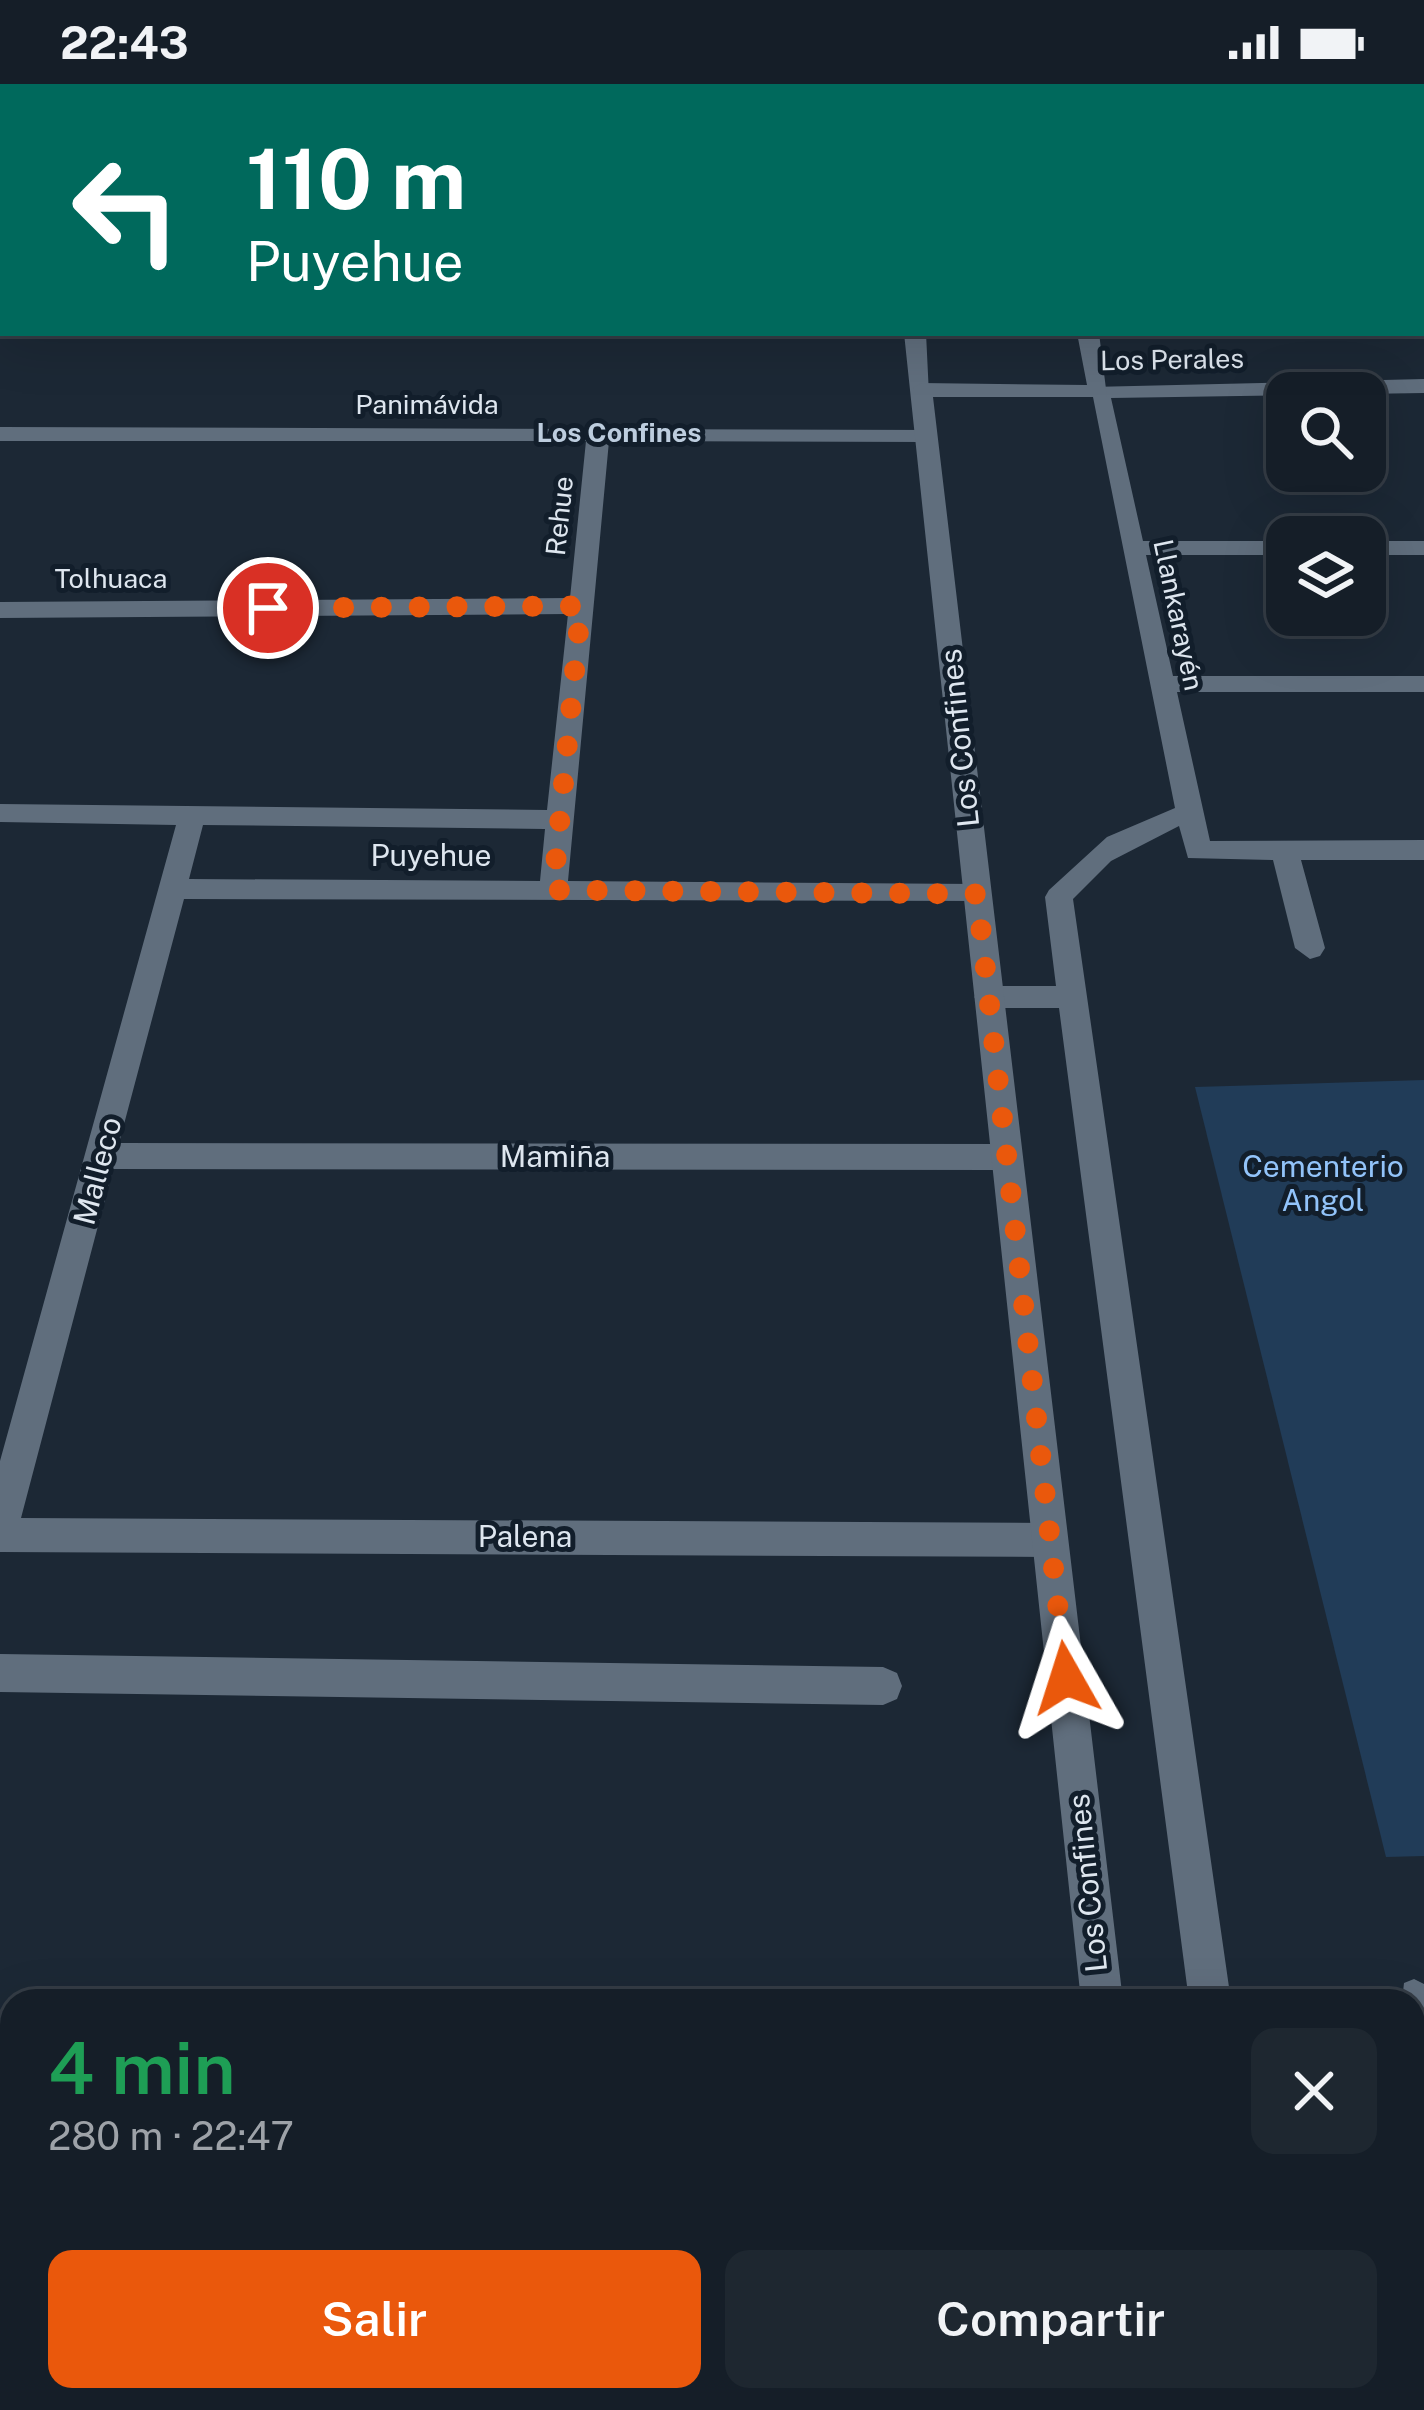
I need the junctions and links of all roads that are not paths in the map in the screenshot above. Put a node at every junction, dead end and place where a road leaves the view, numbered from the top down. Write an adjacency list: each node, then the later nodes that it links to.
1 (915, 336): 4 (street, Los Confines)
2 (1089, 336): 5 (street)
3 (1424, 386): 5 (street, Los Perales)
4 (921, 391): 5 (street, Los Perales); 8 (street, Los Confines)
5 (1099, 392): 9 (street, Llankarayén)
6 (0, 434): 7 (street, Panimávida)
7 (598, 435): 8 (street, Panimávida); 13 (street, Rehue)
8 (926, 436): 25 (street, Los Confines)
9 (1134, 548): 10 (street); 15 (street, Llankarayén)
10 (1266, 548)
11 (1386, 548): 12 (street)
12 (1424, 548)
13 (581, 606): 14 (street, Tolhuaca); 20 (street, Rehue)
14 (0, 610)
15 (1162, 684): 16 (street); 18 (street, Llankarayén)
16 (1424, 684)
17 (0, 813): 19 (street, Puyehue)
18 (1190, 813): 22 (street, Llankarayén); 28 (street)
19 (192, 815): 20 (street, Puyehue); 23 (street, Malleco)
20 (560, 820): 24 (street, Rehue)
21 (1424, 850): 22 (street)
22 (1284, 851): 26 (street)
23 (173, 889): 24 (street, Puyehue); 29 (street, Malleco)
24 (553, 890): 25 (street, Puyehue)
25 (977, 894): 27 (street, Los Confines)
26 (1310, 948)
27 (989, 997): 28 (street); 30 (street, Los Confines)
28 (1072, 997): 36 (street)
29 (103, 1156): 30 (street, Mamiña); 31 (street, Malleco)
30 (1007, 1157): 32 (street, Los Confines)
31 (0, 1531): 32 (street, Palena)
32 (1050, 1540): 35 (street, Los Confines)
33 (0, 1673): 34 (street)
34 (883, 1686)
35 (1101, 1989)
36 (1208, 1989)

